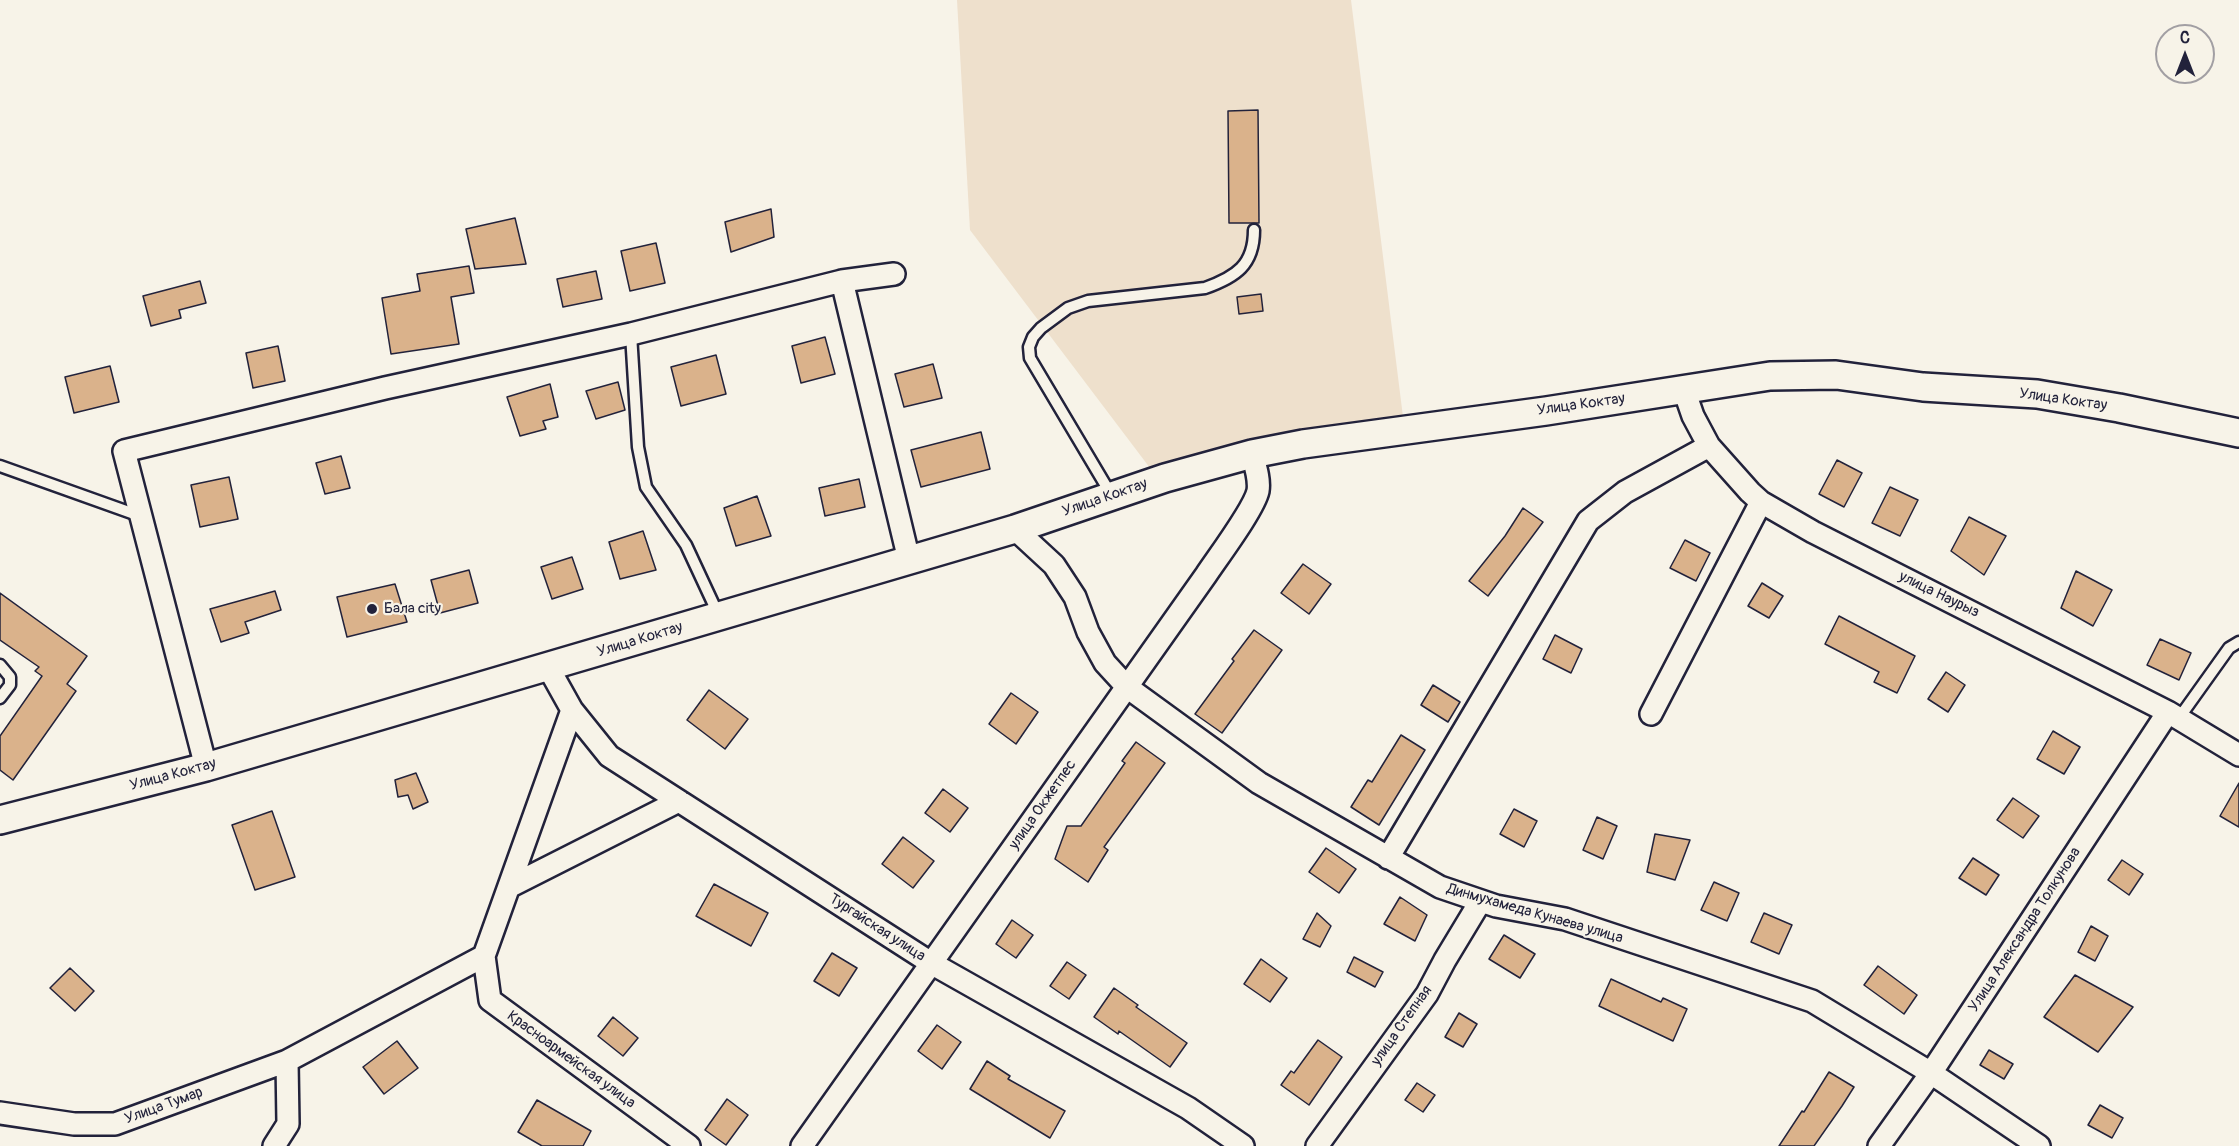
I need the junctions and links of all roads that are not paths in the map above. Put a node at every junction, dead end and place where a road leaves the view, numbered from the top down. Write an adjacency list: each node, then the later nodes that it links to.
1 (1254, 230): 10 (lane)
2 (894, 274): 3 (street)
3 (842, 281): 4 (street); 14 (street)
4 (631, 334): 12 (street); 15 (lane)
5 (1684, 390): 6 (street, Улица Коктау); 7 (street, улица Наурыз); 8 (street, Улица Коктау)
6 (2239, 433)
7 (1709, 446): 11 (street, улица Наурыз); 28 (street)
8 (1252, 454): 10 (street, Улица Коктау); 19 (street, улица Окжетпес)
9 (0, 466): 12 (lane)
10 (1112, 496): 13 (street, Улица Коктау)
11 (1761, 502): 22 (street); 23 (street, улица Наурыз)
12 (140, 516): 25 (street)
13 (1015, 529): 14 (street, Улица Коктау); 19 (street, Динмухамеда Кунаева улица)
14 (909, 560): 15 (street, Улица Коктау)
15 (719, 616): 18 (street, Улица Коктау)
16 (2239, 642): 23 (lane)
17 (0, 665): 20 (lane)
18 (548, 667): 21 (street, Тургайская улица); 25 (street, Улица Коктау)
19 (1127, 687): 28 (street, Динмухамеда Кунаева улица); 32 (street, улица Окжетпес)
20 (0, 698)
21 (572, 710): 26 (street, Тургайская улица); 29 (street)
22 (1651, 714)
23 (2173, 715): 24 (street, улица Наурыз); 34 (street, Улица Александра Толкунова)
24 (2239, 755)
25 (206, 767): 27 (street, Улица Коктау)
26 (679, 801): 29 (street); 32 (street, Тургайская улица)
27 (0, 820)
28 (1388, 858): 30 (street, Динмухамеда Кунаева улица)
29 (509, 887): 31 (street)
30 (1480, 902): 34 (street, Динмухамеда Кунаева улица); 40 (street, улица Степная)
31 (484, 956): 33 (street, Улица Тумар); 37 (street, Красноармейская улица)
32 (931, 963): 38 (street, улица Окжетпес); 39 (street, Тургайская улица)
33 (287, 1061): 35 (street, Улица Тумар); 36 (street)
34 (1930, 1073): 41 (street, Улица Александра Толкунова); 42 (street, Динмухамеда Кунаева улица)
35 (0, 1113)
36 (274, 1146)
37 (688, 1146)
38 (802, 1146)
39 (1243, 1146)
40 (1317, 1146)
41 (1879, 1146)
42 (2039, 1146)

